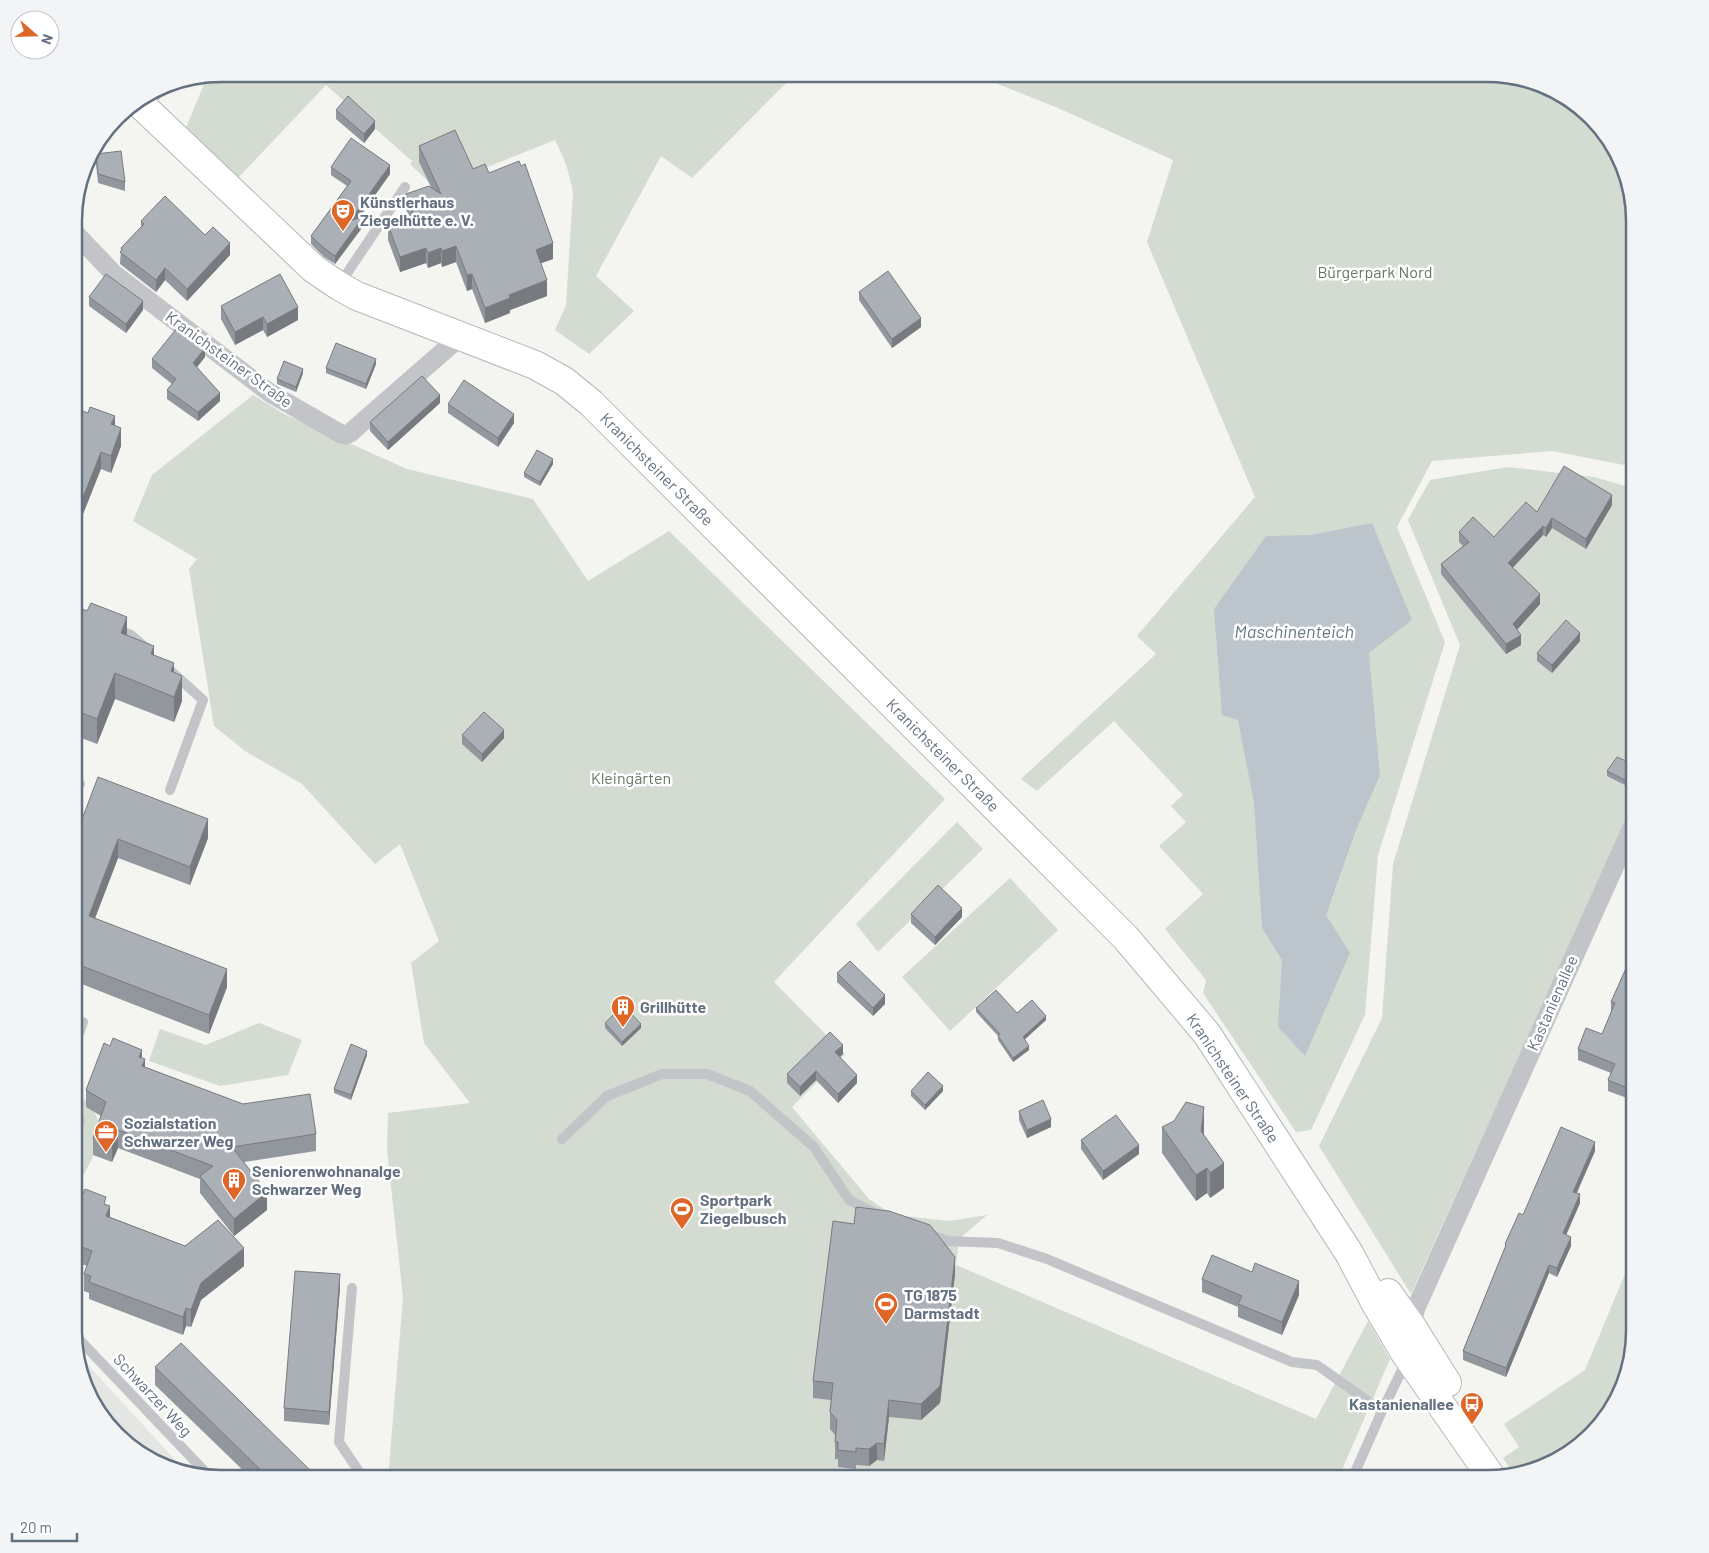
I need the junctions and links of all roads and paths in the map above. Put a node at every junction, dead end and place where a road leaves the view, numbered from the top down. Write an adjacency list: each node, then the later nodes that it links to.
1 (143, 107): 4 (main road, Kranichsteiner Straße)
2 (405, 186): 4 (lane)
3 (83, 241): 5 (street, Kranichsteiner Straße)
4 (338, 286): 5 (main road, Kranichsteiner Straße)
5 (460, 336): 14 (main road, Kranichsteiner Straße)
6 (102, 625): 7 (lane)
7 (152, 654)
8 (167, 668): 9 (lane)
9 (170, 790)
10 (1626, 841): 16 (street, Kastanienallee)
11 (562, 1139): 12 (lane)
12 (884, 1218)
13 (920, 1230): 19 (lane)
14 (1349, 1253): 16 (main road, Kranichsteiner Straße); 18 (main road, Kranichsteiner Straße)
15 (352, 1288): 22 (lane)
16 (1412, 1327): 18 (street, Kastanienallee); 21 (main road, Kranichsteiner Straße)
17 (83, 1344): 20 (lane, Schwarzer Weg)
18 (1405, 1353): 19 (lane); 24 (main road, Kranichsteiner Straße)
19 (1382, 1411): 23 (lane)
20 (202, 1469)
21 (1499, 1469)
22 (358, 1470)
23 (1356, 1470)
24 (1486, 1470)

